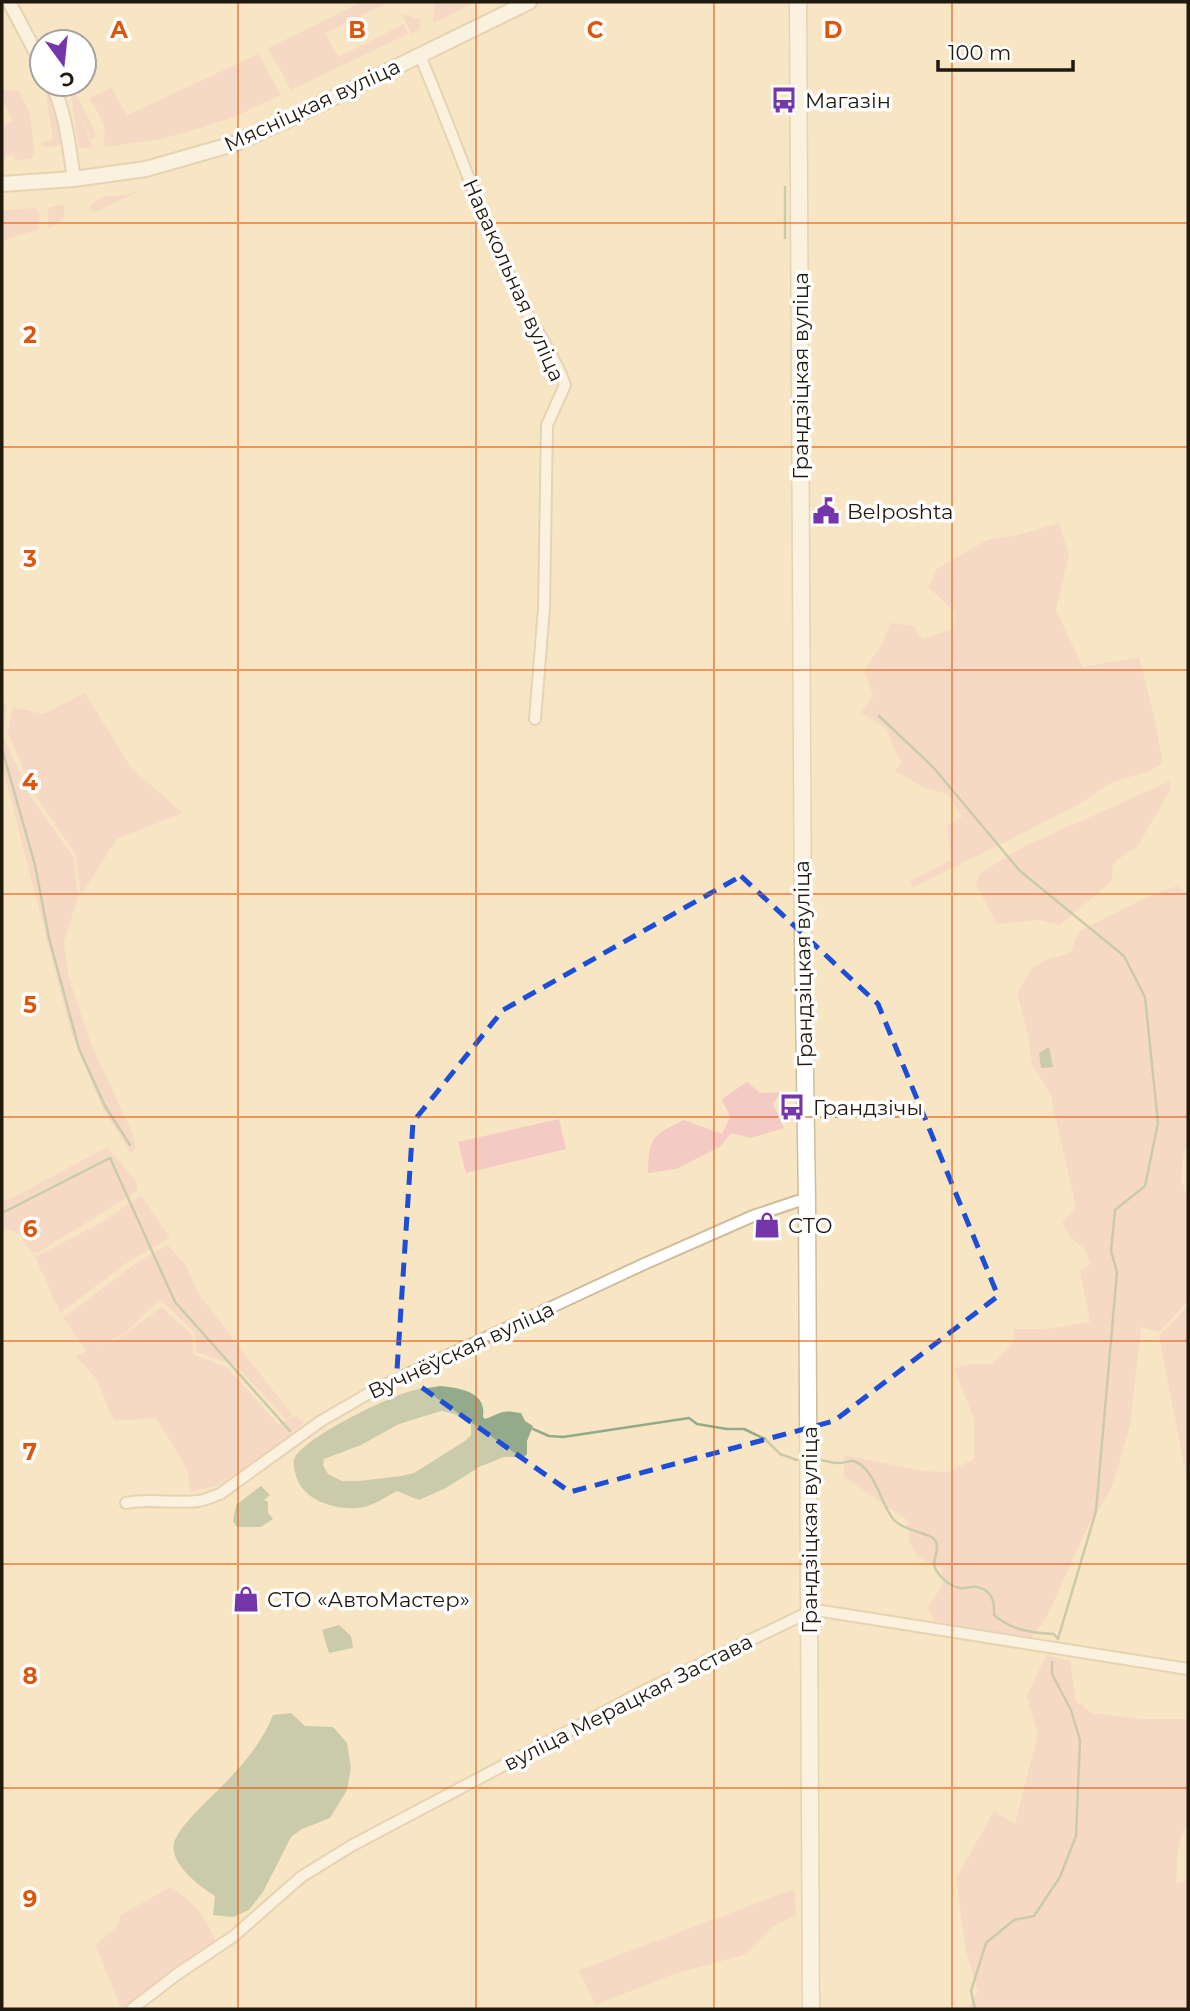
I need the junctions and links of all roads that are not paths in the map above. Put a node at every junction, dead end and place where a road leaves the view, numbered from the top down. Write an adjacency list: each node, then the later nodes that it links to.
1 (9, 2): 4 (street)
2 (529, 2): 5 (main road, Мясніцкая вуліца)
3 (798, 2): 10 (main road, Грандзіцкая вуліца)
4 (28, 38)
5 (420, 55): 7 (main road, Мясніцкая вуліца); 9 (street, Навакольная вуліца)
6 (59, 98): 7 (street)
7 (74, 179): 8 (main road, Мясніцкая вуліца)
8 (2, 184)
9 (535, 719)
10 (807, 1201): 11 (street, Вучнёўская вуліца); 12 (main road, Грандзіцкая вуліца)
11 (126, 1503)
12 (809, 1612): 13 (street, вуліца Мерацкая Застава); 14 (street, вуліца Мерацкая Застава); 15 (main road, Грандзіцкая вуліца)
13 (1188, 1669)
14 (132, 2009)
15 (811, 2009)

